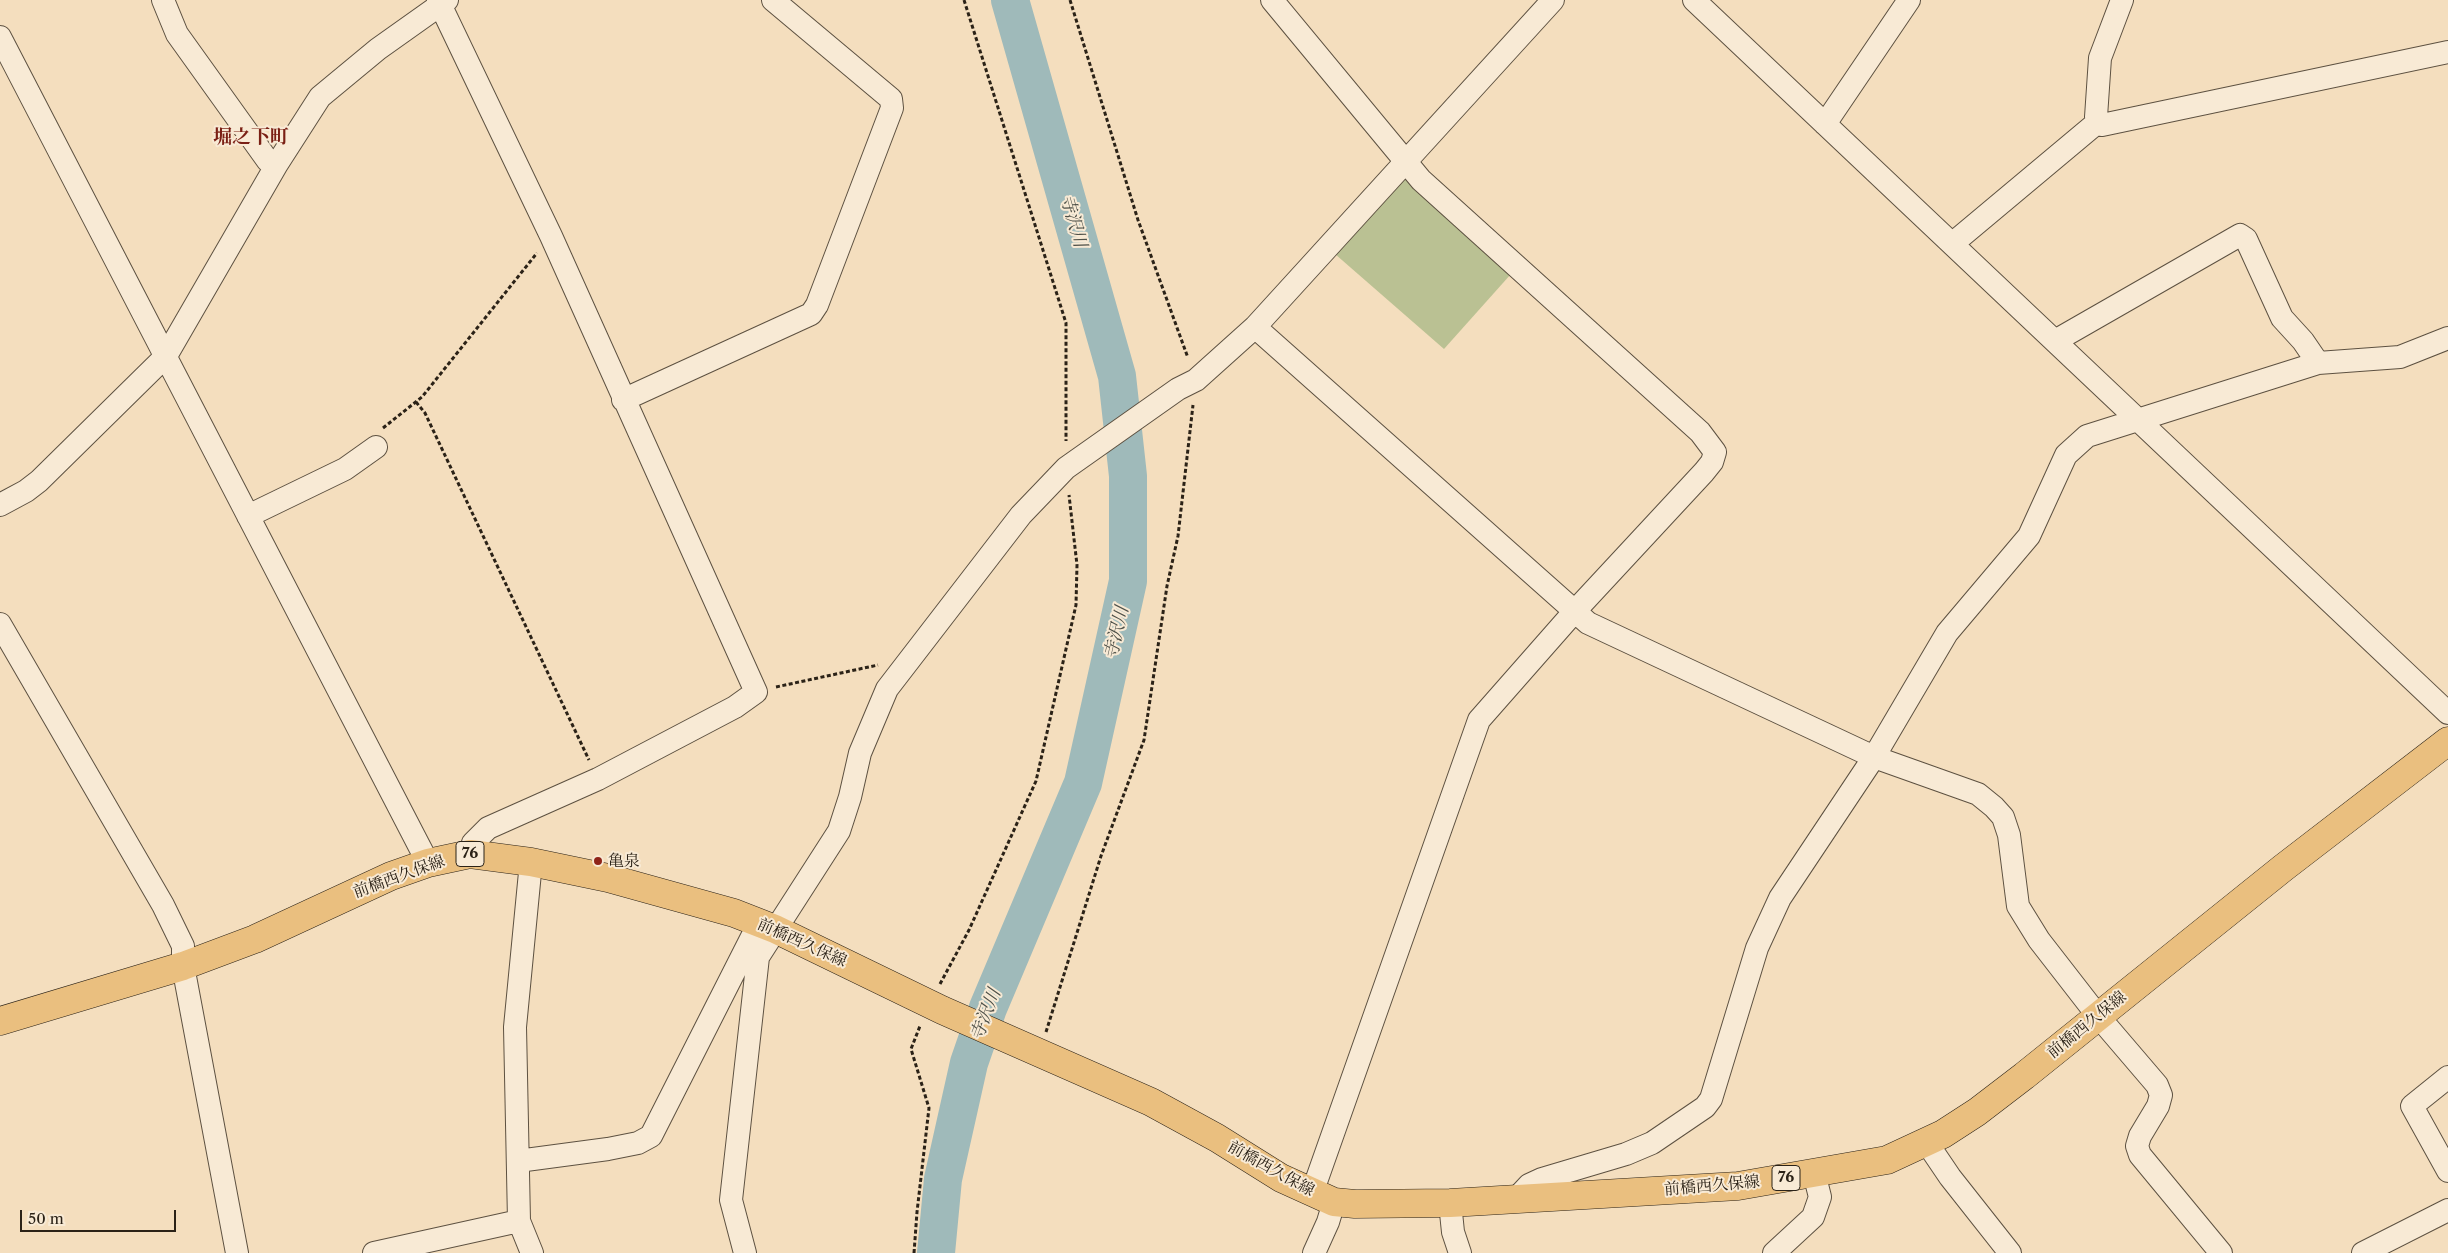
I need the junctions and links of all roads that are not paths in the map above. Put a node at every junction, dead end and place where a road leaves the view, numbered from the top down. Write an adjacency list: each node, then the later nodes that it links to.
1 (163, 0): 14 (street)
2 (773, 0): 21 (street)
3 (1272, 0): 13 (street)
4 (1553, 0): 13 (street)
5 (1694, 0): 12 (street)
6 (1909, 0): 12 (street)
7 (2122, 0): 11 (street)
8 (441, 1): 14 (street); 21 (street)
9 (0, 37): 19 (street)
10 (2448, 52): 11 (street)
11 (2099, 121): 15 (street)
12 (1825, 124): 15 (street)
13 (1406, 162): 16 (street); 26 (street)
14 (277, 164): 19 (street)
15 (1952, 244): 18 (street)
16 (1255, 327): 26 (street); 34 (street)
17 (2448, 338): 20 (street)
18 (2055, 341): 20 (street); 22 (street)
19 (166, 356): 24 (street); 25 (street)
20 (2318, 363): 22 (street)
21 (623, 400): 31 (street)
22 (2139, 420): 28 (street); 30 (street)
23 (377, 439): 25 (street)
24 (0, 505)
25 (248, 516): 33 (street)
26 (1574, 612): 30 (street); 43 (street)
27 (0, 624): 35 (street)
28 (2448, 713)
29 (2448, 741): 36 (main road, 前橋西久保線 / 76)
30 (1874, 757): 36 (street); 44 (street)
31 (470, 854): 32 (main road, 前橋西久保線 / 76); 33 (main road, 前橋西久保線 / 76)
32 (531, 862): 34 (main road, 前橋西久保線 / 76); 40 (street)
33 (428, 863): 35 (main road, 前橋西久保線 / 76)
34 (767, 926): 40 (street); 43 (main road, 前橋西久保線 / 76); 51 (street)
35 (184, 966): 37 (main road, 前橋西久保線 / 76); 48 (street)
36 (2098, 1016): 39 (main road, 前橋西久保線 / 76); 56 (street)
37 (0, 1021)
38 (2448, 1077): 41 (street)
39 (1927, 1143): 42 (main road, 前橋西久保線 / 76); 55 (street)
40 (518, 1161): 47 (street)
41 (2448, 1171)
42 (1814, 1174): 44 (main road, 前橋西久保線 / 76); 54 (street)
43 (1323, 1197): 45 (main road, 前橋西久保線 / 76); 52 (street)
44 (1515, 1200): 45 (main road, 前橋西久保線 / 76)
45 (1450, 1203): 53 (street)
46 (2448, 1210): 57 (street)
47 (519, 1221): 49 (street); 50 (street)
48 (236, 1253)
49 (374, 1253)
50 (532, 1253)
51 (745, 1253)
52 (1314, 1253)
53 (1460, 1253)
54 (1774, 1253)
55 (2010, 1253)
56 (2221, 1253)
57 (2364, 1253)

